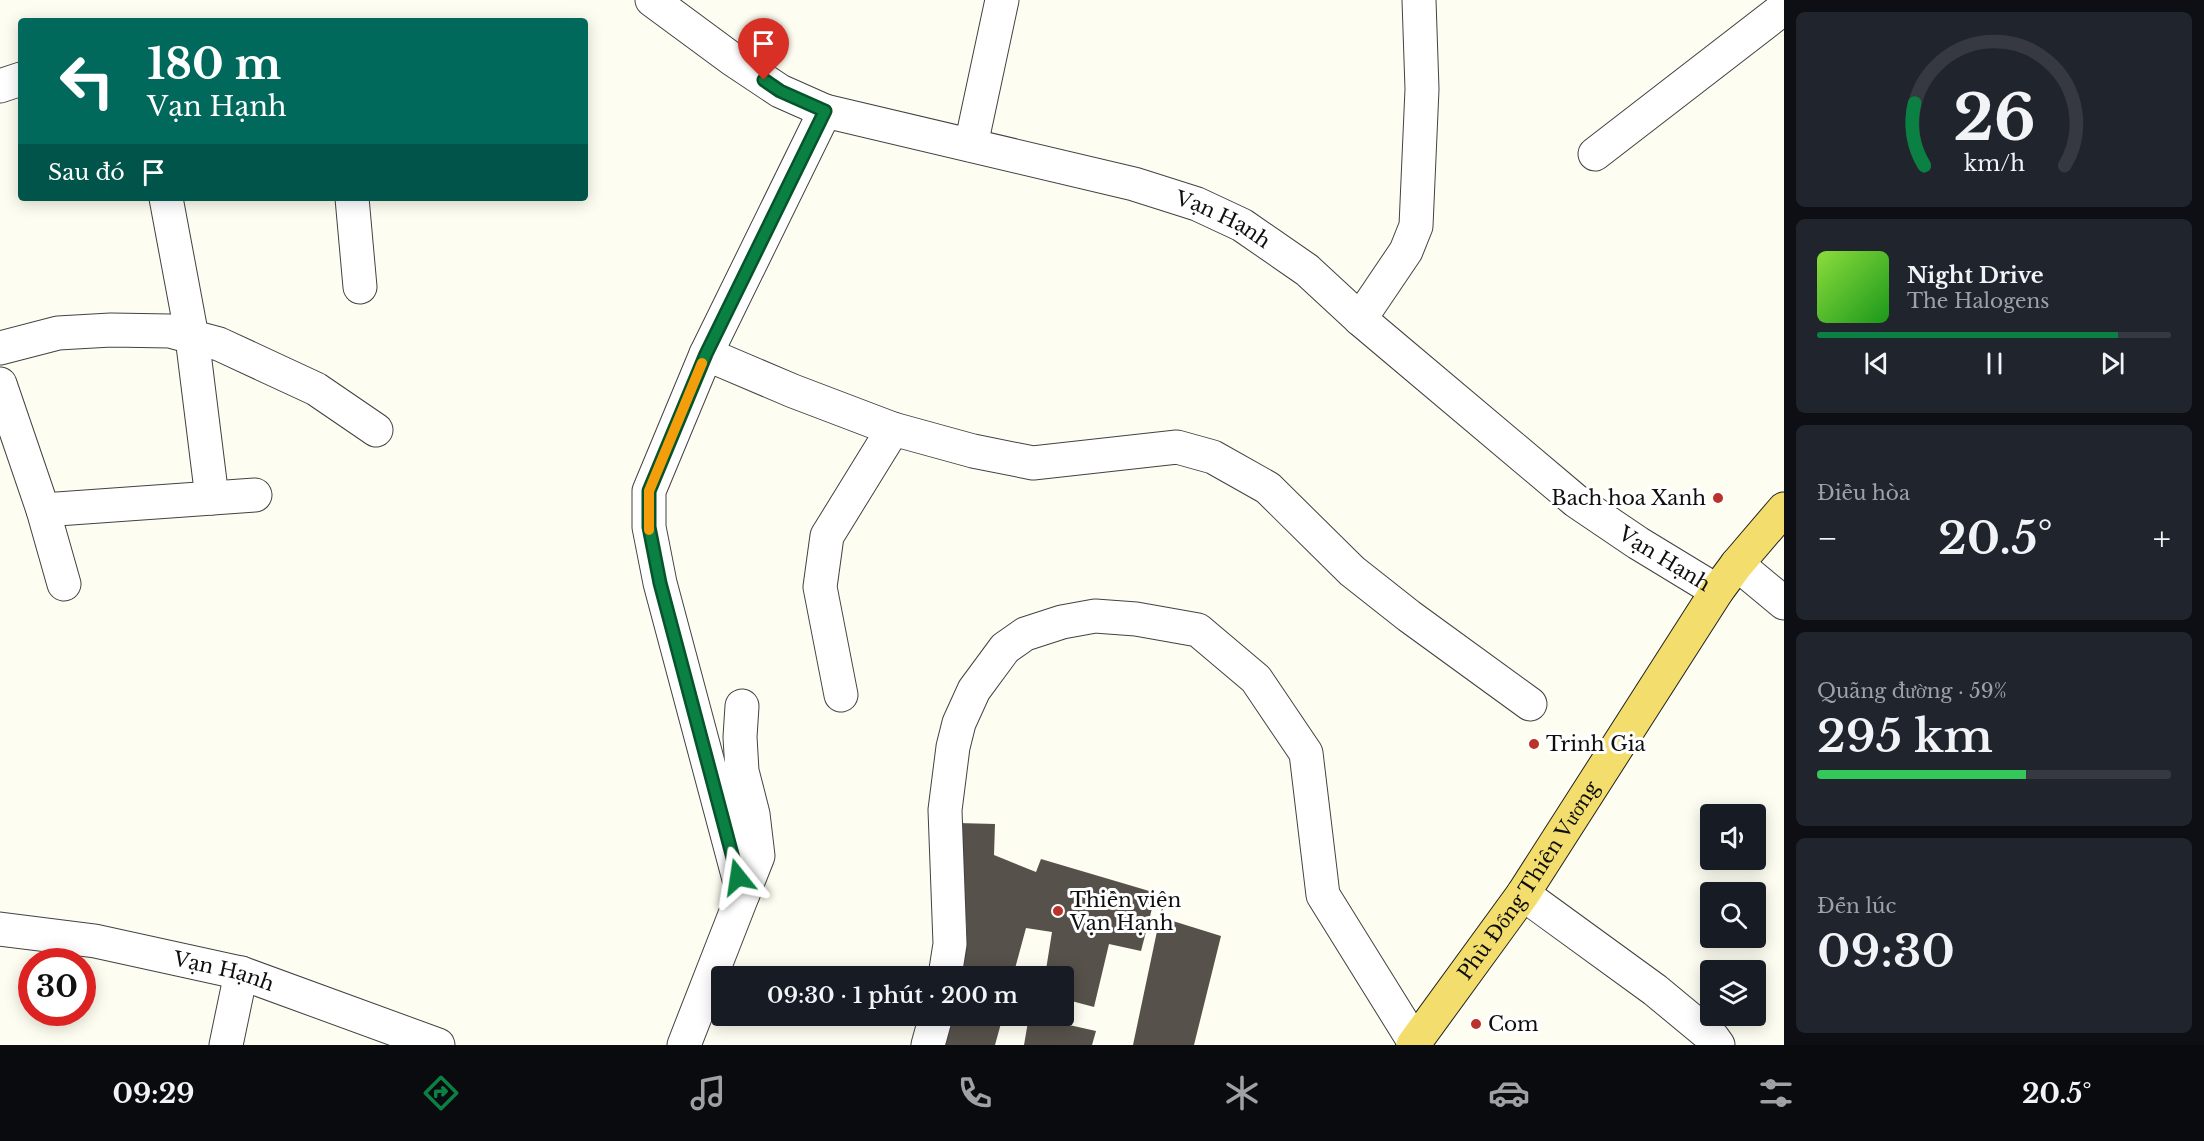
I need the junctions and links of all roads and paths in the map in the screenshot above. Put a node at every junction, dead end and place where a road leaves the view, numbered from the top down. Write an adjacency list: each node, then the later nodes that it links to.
1 (652, 0): 7 (street, Vạn Hạnh)
2 (1002, 0): 8 (street)
3 (1419, 0): 13 (street)
4 (1784, 8): 9 (street)
5 (18, 81): 6 (street)
6 (0, 86)
7 (825, 111): 8 (street, Vạn Hạnh); 16 (street)
8 (971, 145): 13 (street, Vạn Hạnh)
9 (1595, 154)
10 (167, 201): 14 (street)
11 (352, 201): 12 (street)
12 (360, 287)
13 (1360, 319): 26 (street, Vạn Hạnh)
14 (192, 336): 15 (street); 19 (street); 21 (street)
15 (0, 348)
16 (706, 354): 18 (street); 31 (street)
17 (0, 384): 23 (street)
18 (893, 429): 28 (street); 29 (street)
19 (376, 430)
20 (255, 495): 21 (street)
21 (212, 498): 23 (street)
22 (1784, 509): 24 (main road, Phù Đổng Thiên Vương)
23 (43, 510): 25 (street)
24 (1737, 564): 26 (main road, Phù Đổng Thiên Vương); 27 (street)
25 (64, 584)
26 (1717, 591): 32 (main road, Phù Đổng Thiên Vương)
27 (1784, 603)
28 (841, 695)
29 (1530, 704)
30 (742, 706): 31 (street)
31 (743, 894): 40 (street)
32 (1522, 894): 37 (main road, Phù Đổng Thiên Vương); 42 (street)
33 (0, 929): 35 (street, Vạn Hạnh)
34 (947, 966): 37 (street)
35 (241, 972): 38 (street); 39 (street, Vạn Hạnh)
36 (933, 1026): 41 (street)
37 (1414, 1044)
38 (226, 1045)
39 (438, 1045)
40 (684, 1045)
41 (928, 1045)
42 (1718, 1045)

